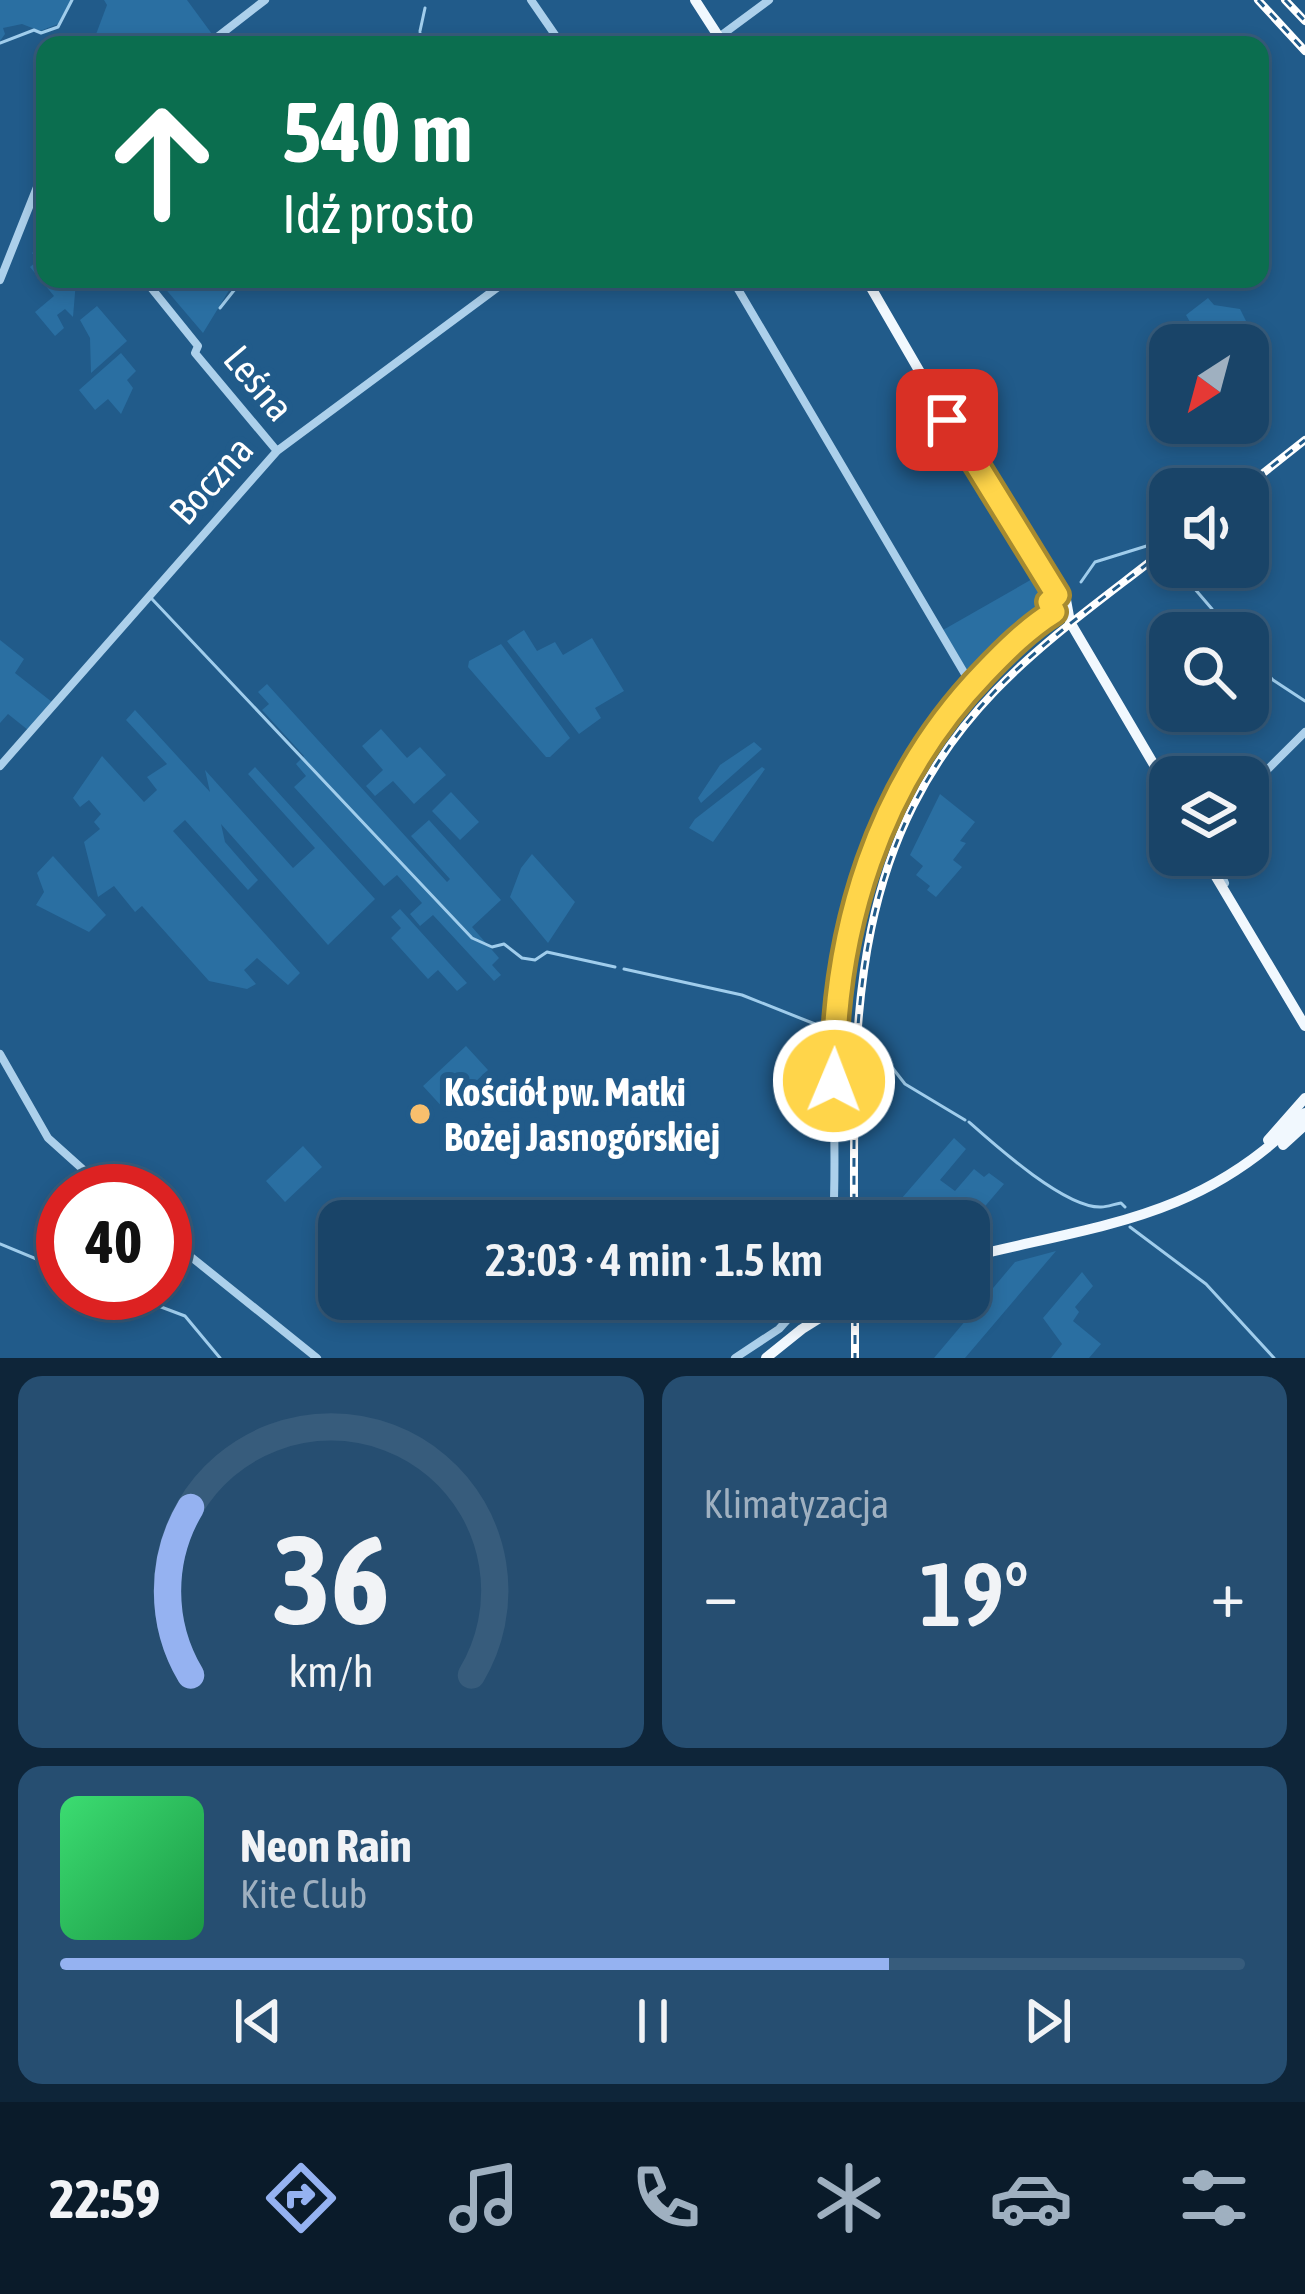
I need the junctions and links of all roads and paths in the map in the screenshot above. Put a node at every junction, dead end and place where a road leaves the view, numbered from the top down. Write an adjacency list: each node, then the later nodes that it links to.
1 (265, 0): 5 (street)
2 (531, 0): 6 (street)
3 (695, 0): 7 (main road)
4 (769, 0): 8 (street)
5 (218, 36)
6 (556, 36)
7 (711, 36)
8 (723, 36)
9 (36, 189): 10 (street)
10 (0, 280)
11 (151, 288): 15 (street, Leśna)
12 (497, 288): 15 (street, Boczna)
13 (737, 288): 17 (street)
14 (871, 288): 16 (main road)
15 (277, 451): 20 (street, Boczna)
16 (1055, 606): 17 (street); 19 (main road)
17 (972, 686): 31 (street)
18 (1305, 732): 21 (street)
19 (1149, 760)
20 (0, 766)
21 (1269, 768)
22 (1220, 876): 24 (main road)
23 (1221, 876): 24 (main road)
24 (1305, 1023)
25 (0, 1054): 29 (street)
26 (1305, 1098): 30 (main road)
27 (1305, 1113): 30 (main road)
28 (1305, 1125): 30 (main road)
29 (76, 1164)
30 (1214, 1187): 32 (main road)
31 (833, 1200)
32 (990, 1252)
33 (192, 1258): 36 (street)
34 (787, 1320): 37 (street)
35 (815, 1320): 38 (main road)
36 (317, 1358)
37 (735, 1358)
38 (768, 1358)

